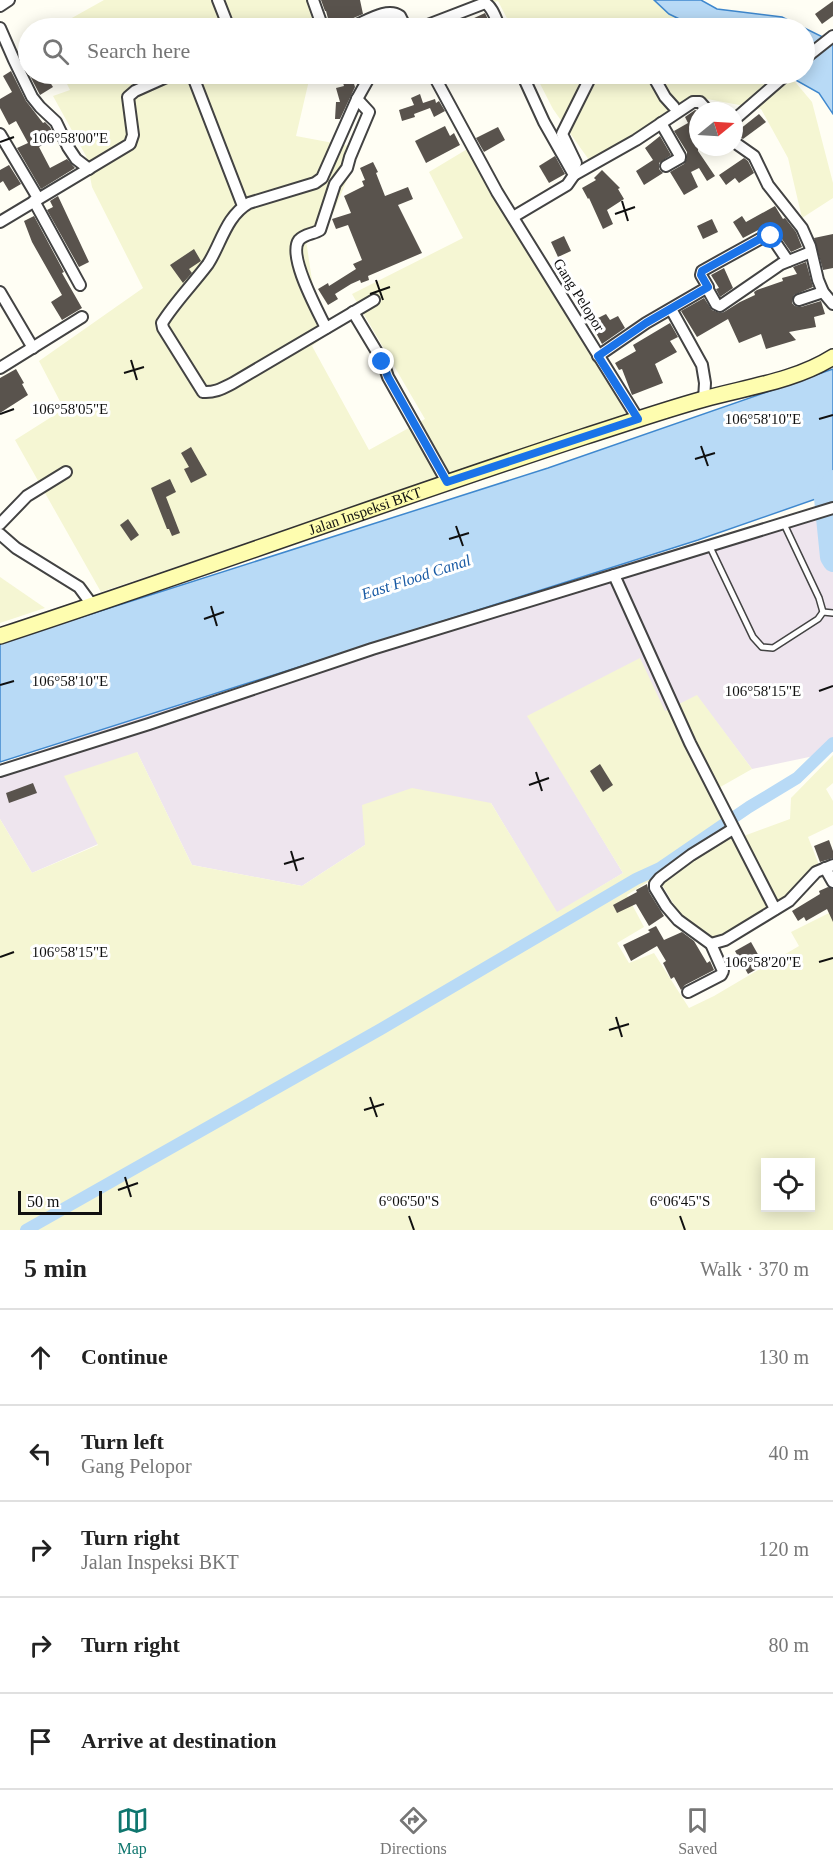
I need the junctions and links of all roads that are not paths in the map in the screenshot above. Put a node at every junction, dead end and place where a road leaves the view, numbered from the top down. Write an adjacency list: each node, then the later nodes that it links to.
1 (9, 0): 4 (street)
2 (218, 0): 6 (street)
3 (313, 0): 7 (street)
4 (0, 6)
5 (386, 14): 8 (street); 9 (street); 10 (street)
6 (225, 18)
7 (319, 18)
8 (375, 18)
9 (388, 18)
10 (400, 18)
11 (446, 18): 12 (street)
12 (495, 18)
13 (0, 28): 16 (street)
14 (831, 38): 15 (street)
15 (815, 50)
16 (18, 68)
17 (26, 84): 34 (street)
18 (151, 84): 34 (street)
19 (196, 84): 37 (street)
20 (365, 84): 26 (street)
21 (439, 84): 38 (street, Gang Pelopor)
22 (527, 84): 35 (street)
23 (587, 84): 35 (street)
24 (658, 84): 28 (street)
25 (775, 84): 29 (street)
26 (357, 99): 37 (street); 52 (street)
27 (689, 106): 30 (street)
28 (674, 107)
29 (743, 112)
30 (661, 123): 33 (street); 35 (street)
31 (0, 134): 36 (street)
32 (743, 148): 40 (street)
33 (666, 166)
34 (89, 169): 36 (street)
35 (573, 172): 38 (street)
36 (36, 200): 39 (street); 42 (street)
37 (243, 206): 52 (street)
38 (513, 217): 54 (street, Gang Pelopor)
39 (0, 222)
40 (811, 252): 41 (street); 44 (street)
41 (788, 261): 43 (street); 43 (street)
42 (80, 285)
43 (707, 288): 49 (street)
44 (826, 289): 47 (street); 48 (street)
45 (1, 296): 53 (street)
46 (374, 300): 50 (street)
47 (799, 300)
48 (833, 304)
49 (671, 309): 54 (street); 57 (street)
50 (353, 312): 52 (street); 60 (street)
51 (82, 317): 53 (street)
52 (326, 328)
53 (33, 348): 56 (street)
54 (598, 356): 58 (street, Gang Pelopor)
55 (833, 357): 57 (street, Jalan Inspeksi BKT)
56 (0, 368)
57 (704, 399): 58 (street, Jalan Inspeksi BKT)
58 (638, 419): 60 (street, Jalan Inspeksi BKT)
59 (66, 472): 62 (street)
60 (447, 482): 67 (street, Jalan Inspeksi BKT)
61 (833, 508): 63 (street)
62 (0, 524)
63 (784, 524): 65 (street); 68 (lane)
64 (0, 534): 67 (street)
65 (710, 547): 66 (street); 68 (lane)
66 (614, 575): 71 (street); 72 (street)
67 (93, 606): 70 (street, Jalan Inspeksi BKT)
68 (823, 612): 69 (lane)
69 (833, 613)
70 (0, 636)
71 (0, 771)
72 (732, 827): 75 (street); 76 (street)
73 (829, 866): 74 (street); 75 (street)
74 (833, 882)
75 (775, 909): 76 (street)
76 (711, 944): 77 (street)
77 (688, 992)

